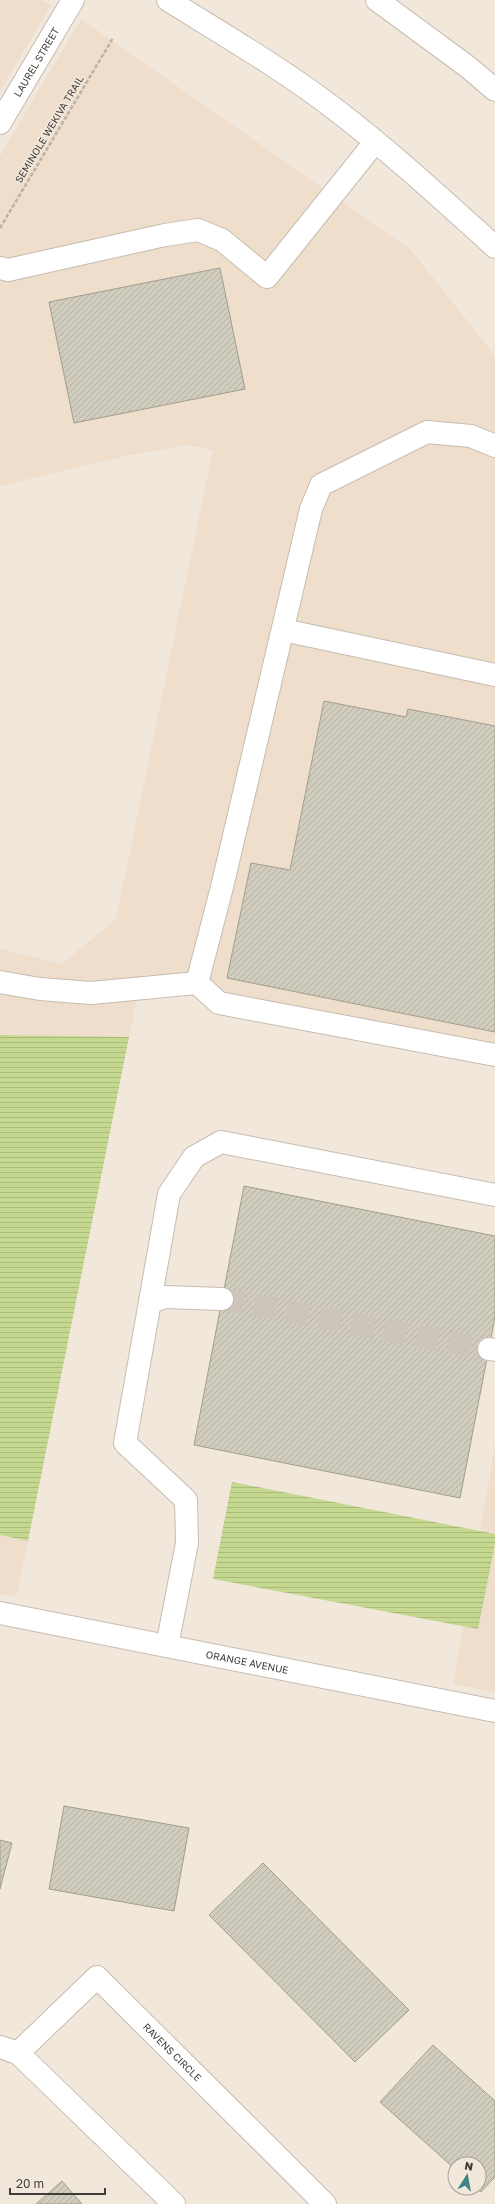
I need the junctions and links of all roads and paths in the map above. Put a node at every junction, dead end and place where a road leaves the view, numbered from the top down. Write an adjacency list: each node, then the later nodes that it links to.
1 (73, 0): 6 (street, LAUREL STREET)
2 (168, 0): 7 (street)
3 (377, 0): 5 (street)
4 (113, 38): 8 (path, SEMINOLE WEKIVA TRAIL)
5 (495, 90)
6 (0, 123)
7 (375, 142): 9 (street); 10 (street)
8 (0, 228)
9 (495, 247)
10 (0, 268)
11 (495, 446): 12 (street)
12 (283, 630): 13 (street); 15 (street)
13 (495, 675)
14 (0, 982): 15 (street)
15 (197, 983): 16 (street)
16 (495, 1055)
17 (495, 1195): 19 (street)
18 (222, 1299): 19 (street)
19 (150, 1302): 21 (street)
20 (0, 1613): 21 (street, ORANGE AVENUE)
21 (167, 1646): 22 (street, ORANGE AVENUE)
22 (495, 1711)
23 (9, 2050): 24 (street, RAVENS CIRCLE); 25 (street, RAVENS CIRCLE)
24 (174, 2204)
25 (325, 2204)

